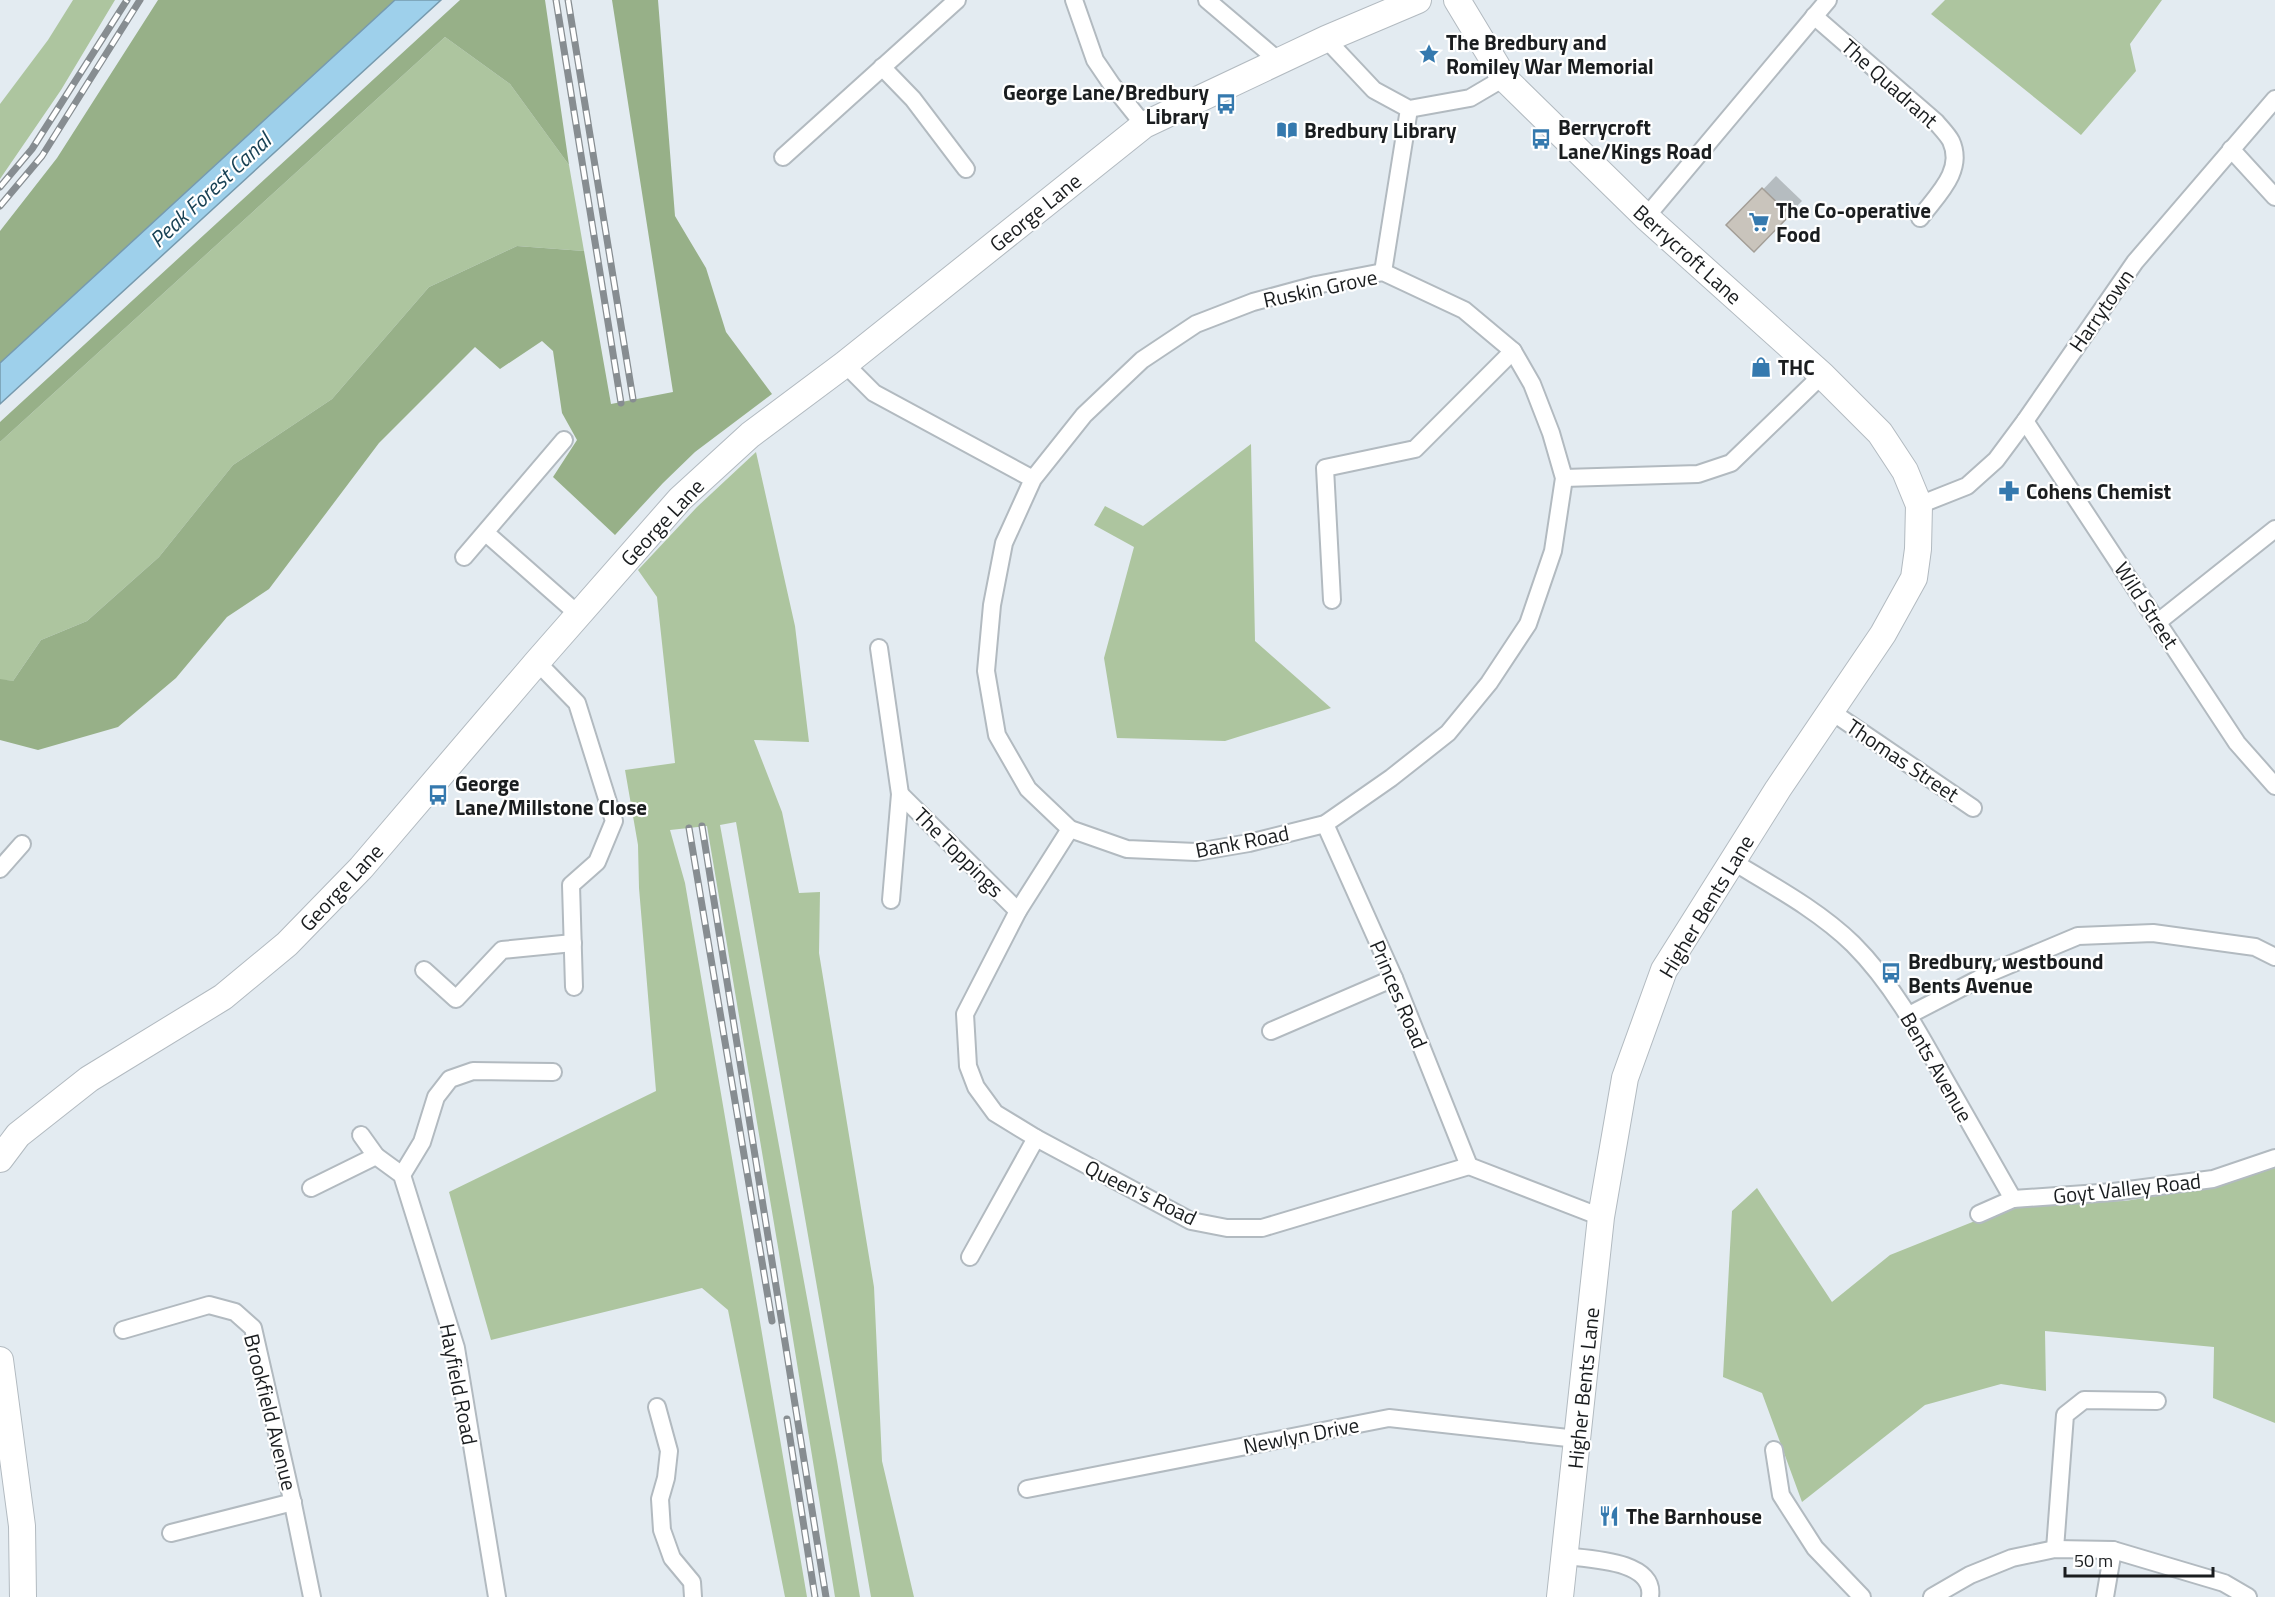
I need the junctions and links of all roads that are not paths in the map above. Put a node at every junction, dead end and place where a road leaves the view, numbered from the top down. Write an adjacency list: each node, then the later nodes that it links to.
1 (957, 0): 10 (street)
2 (1074, 0): 14 (street)
3 (1207, 0): 9 (street)
4 (1418, 0): 8 (main road, George Lane)
5 (1458, 0): 11 (main road, Berrycroft Lane)
6 (1828, 0): 7 (street)
7 (1814, 16): 19 (street); 20 (street, The Quadrant)
8 (1326, 39): 9 (main road, George Lane); 13 (street)
9 (1280, 62): 14 (main road, George Lane)
10 (882, 67): 16 (street); 17 (street)
11 (1504, 78): 13 (street); 19 (main road, Berrycroft Lane)
12 (2275, 99): 15 (street, Harrytown)
13 (1409, 109): 21 (street)
14 (1144, 125): 23 (main road, George Lane)
15 (2231, 149): 18 (street); 25 (street, Harrytown)
16 (783, 157)
17 (966, 169)
18 (2275, 197)
19 (1646, 217): 24 (main road, Berrycroft Lane)
20 (1920, 218)
21 (1383, 272): 22 (street, Ruskin Grove); 28 (street, Ruskin Grove)
22 (1513, 351): 27 (street, Ruskin Grove); 33 (street)
23 (845, 364): 28 (street); 34 (main road, George Lane)
24 (1822, 375): 27 (street); 29 (main road, Berrycroft Lane)
25 (2025, 420): 29 (street, Harrytown); 35 (street, Wild Street)
26 (564, 440): 31 (street)
27 (1564, 478): 42 (street, Bank Road)
28 (1033, 479): 43 (street, Bank Road)
29 (1919, 505): 38 (main road, Higher Bents Lane)
30 (2275, 529): 35 (street)
31 (486, 533): 32 (street); 34 (street)
32 (464, 557)
33 (1332, 600)
34 (579, 615): 37 (main road, George Lane)
35 (2158, 622): 39 (street, Wild Street)
36 (879, 648): 40 (street, The Toppings)
37 (537, 662): 49 (street); 61 (main road, George Lane)
38 (1832, 712): 41 (street, Thomas Street); 45 (main road, Higher Bents Lane)
39 (2275, 786)
40 (900, 794): 47 (street, The Toppings); 48 (street, The Toppings)
41 (1973, 808)
42 (1325, 824): 43 (street, Bank Road); 52 (street, Princes Road)
43 (1070, 828): 48 (street, Queen's Road)
44 (22, 844): 46 (street)
45 (1732, 861): 54 (street, Bents Avenue); 67 (main road, Higher Bents Lane)
46 (0, 869)
47 (891, 900)
48 (1018, 911): 58 (street, Queen's Road)
49 (573, 943): 51 (street); 53 (street)
50 (2275, 957): 54 (street)
51 (424, 970)
52 (1394, 978): 55 (street); 62 (street, Princes Road)
53 (574, 987)
54 (1909, 1015): 65 (street, Bents Avenue)
55 (1271, 1031)
56 (553, 1072): 63 (street)
57 (361, 1135): 59 (street)
58 (1036, 1138): 62 (street, Queen's Road); 68 (street)
59 (376, 1156): 63 (street); 64 (street)
60 (2275, 1158): 65 (street, Goyt Valley Road)
61 (0, 1160)
62 (1469, 1166): 67 (street)
63 (402, 1175): 83 (street, Hayfield Road)
64 (311, 1188)
65 (2013, 1199): 66 (street, Goyt Valley Road)
66 (1979, 1214)
67 (1601, 1217): 73 (main road, Higher Bents Lane)
68 (970, 1257)
69 (123, 1330): 76 (street, Brookfield Avenue)
70 (0, 1360): 81 (main road)
71 (2157, 1401): 78 (street)
72 (657, 1407): 84 (street)
73 (1578, 1439): 75 (street, Newlyn Drive); 80 (main road, Higher Bents Lane)
74 (1774, 1450): 87 (street)
75 (1027, 1489)
76 (293, 1502): 77 (street); 82 (street, Brookfield Avenue)
77 (171, 1533)
78 (2055, 1549): 79 (street); 88 (street)
79 (2113, 1550): 89 (street); 90 (street)
80 (1564, 1556): 85 (main road, Higher Bents Lane); 86 (street)
81 (23, 1597)
82 (312, 1597)
83 (497, 1597)
84 (693, 1597)
85 (1560, 1597)
86 (1650, 1597)
87 (1862, 1597)
88 (1932, 1597)
89 (2105, 1597)
90 (2248, 1597)

